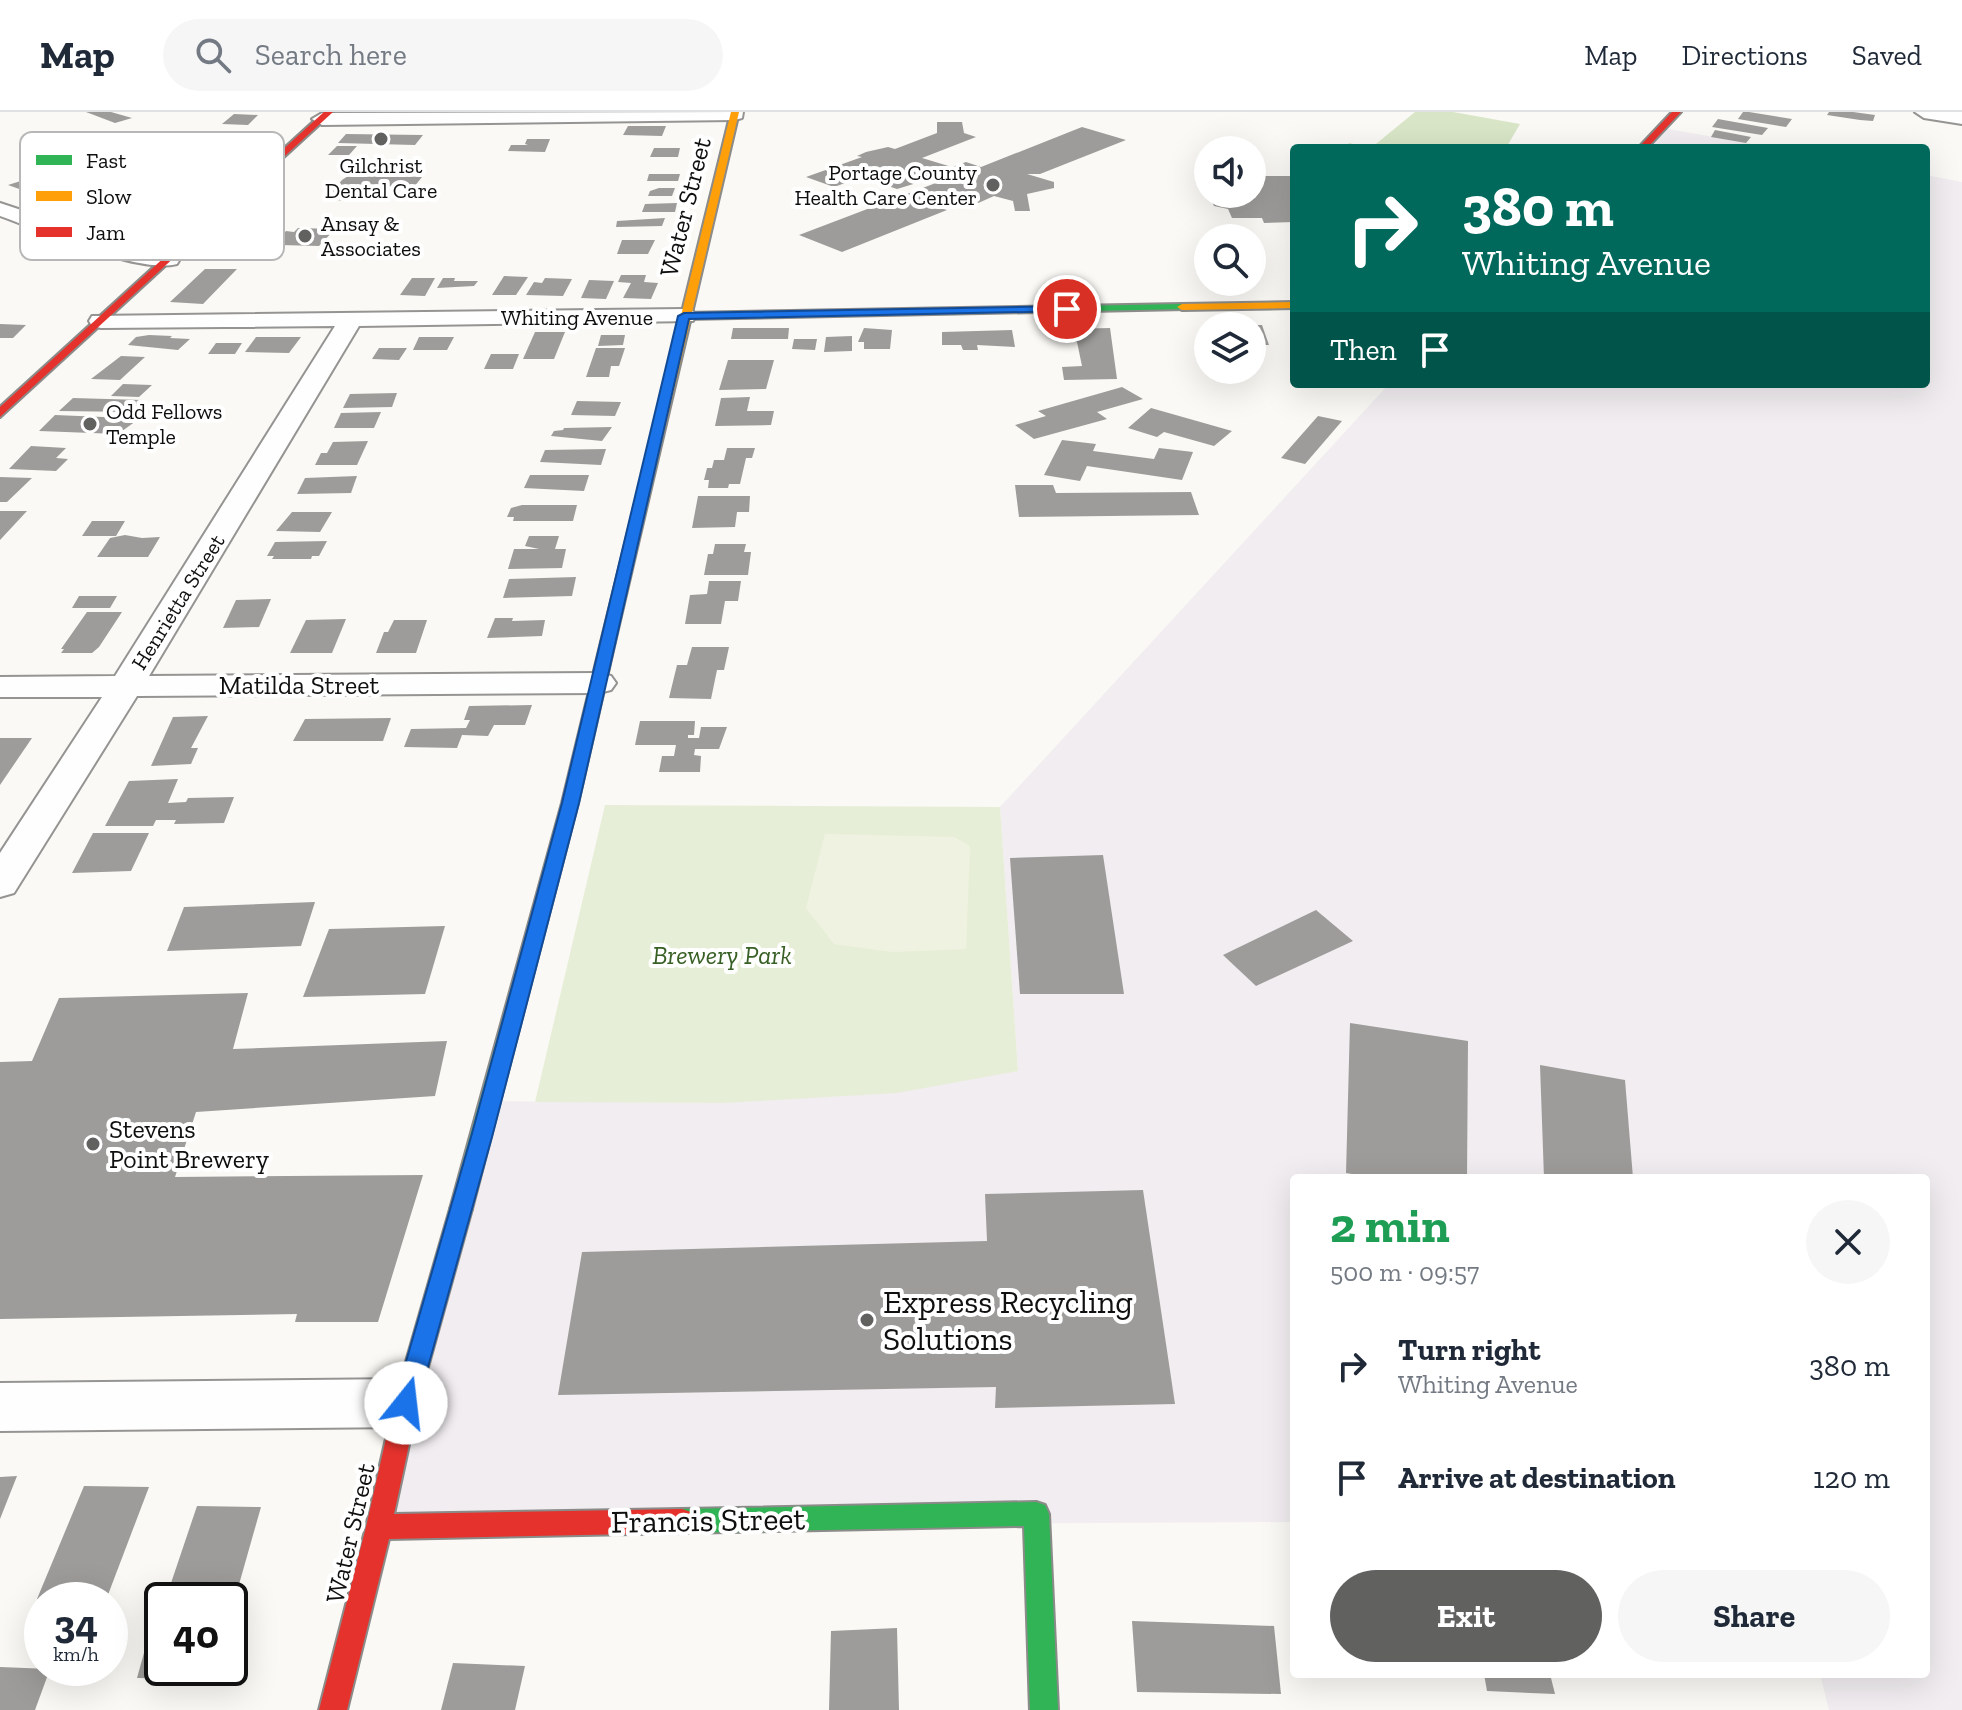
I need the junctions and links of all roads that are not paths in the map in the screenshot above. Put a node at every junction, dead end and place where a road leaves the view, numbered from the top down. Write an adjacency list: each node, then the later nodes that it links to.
1 (1677, 112): 6 (street)
2 (1924, 112): 5 (street)
3 (735, 113): 4 (street); 12 (street, Water Street)
4 (326, 115): 7 (street)
5 (1960, 116)
6 (1646, 144)
7 (284, 154)
8 (0, 209): 9 (street)
9 (20, 216)
10 (168, 260): 14 (street)
11 (1290, 305): 12 (street, Whiting Avenue)
12 (684, 316): 13 (street, Whiting Avenue); 16 (street, Water Street)
13 (352, 318): 14 (street, Whiting Avenue); 17 (street, Henrietta Street)
14 (101, 321): 15 (street)
15 (0, 413)
16 (599, 683): 17 (street, Matilda Street); 20 (street, Water Street)
17 (126, 686): 18 (street, Matilda Street); 19 (street, Henrietta Street)
18 (0, 687)
19 (0, 884)
20 (406, 1403): 21 (street); 22 (street, Water Street)
21 (0, 1407)
22 (379, 1527): 23 (street, Water Street); 24 (street, Francis Street)
23 (333, 1710)
24 (1044, 1710)

